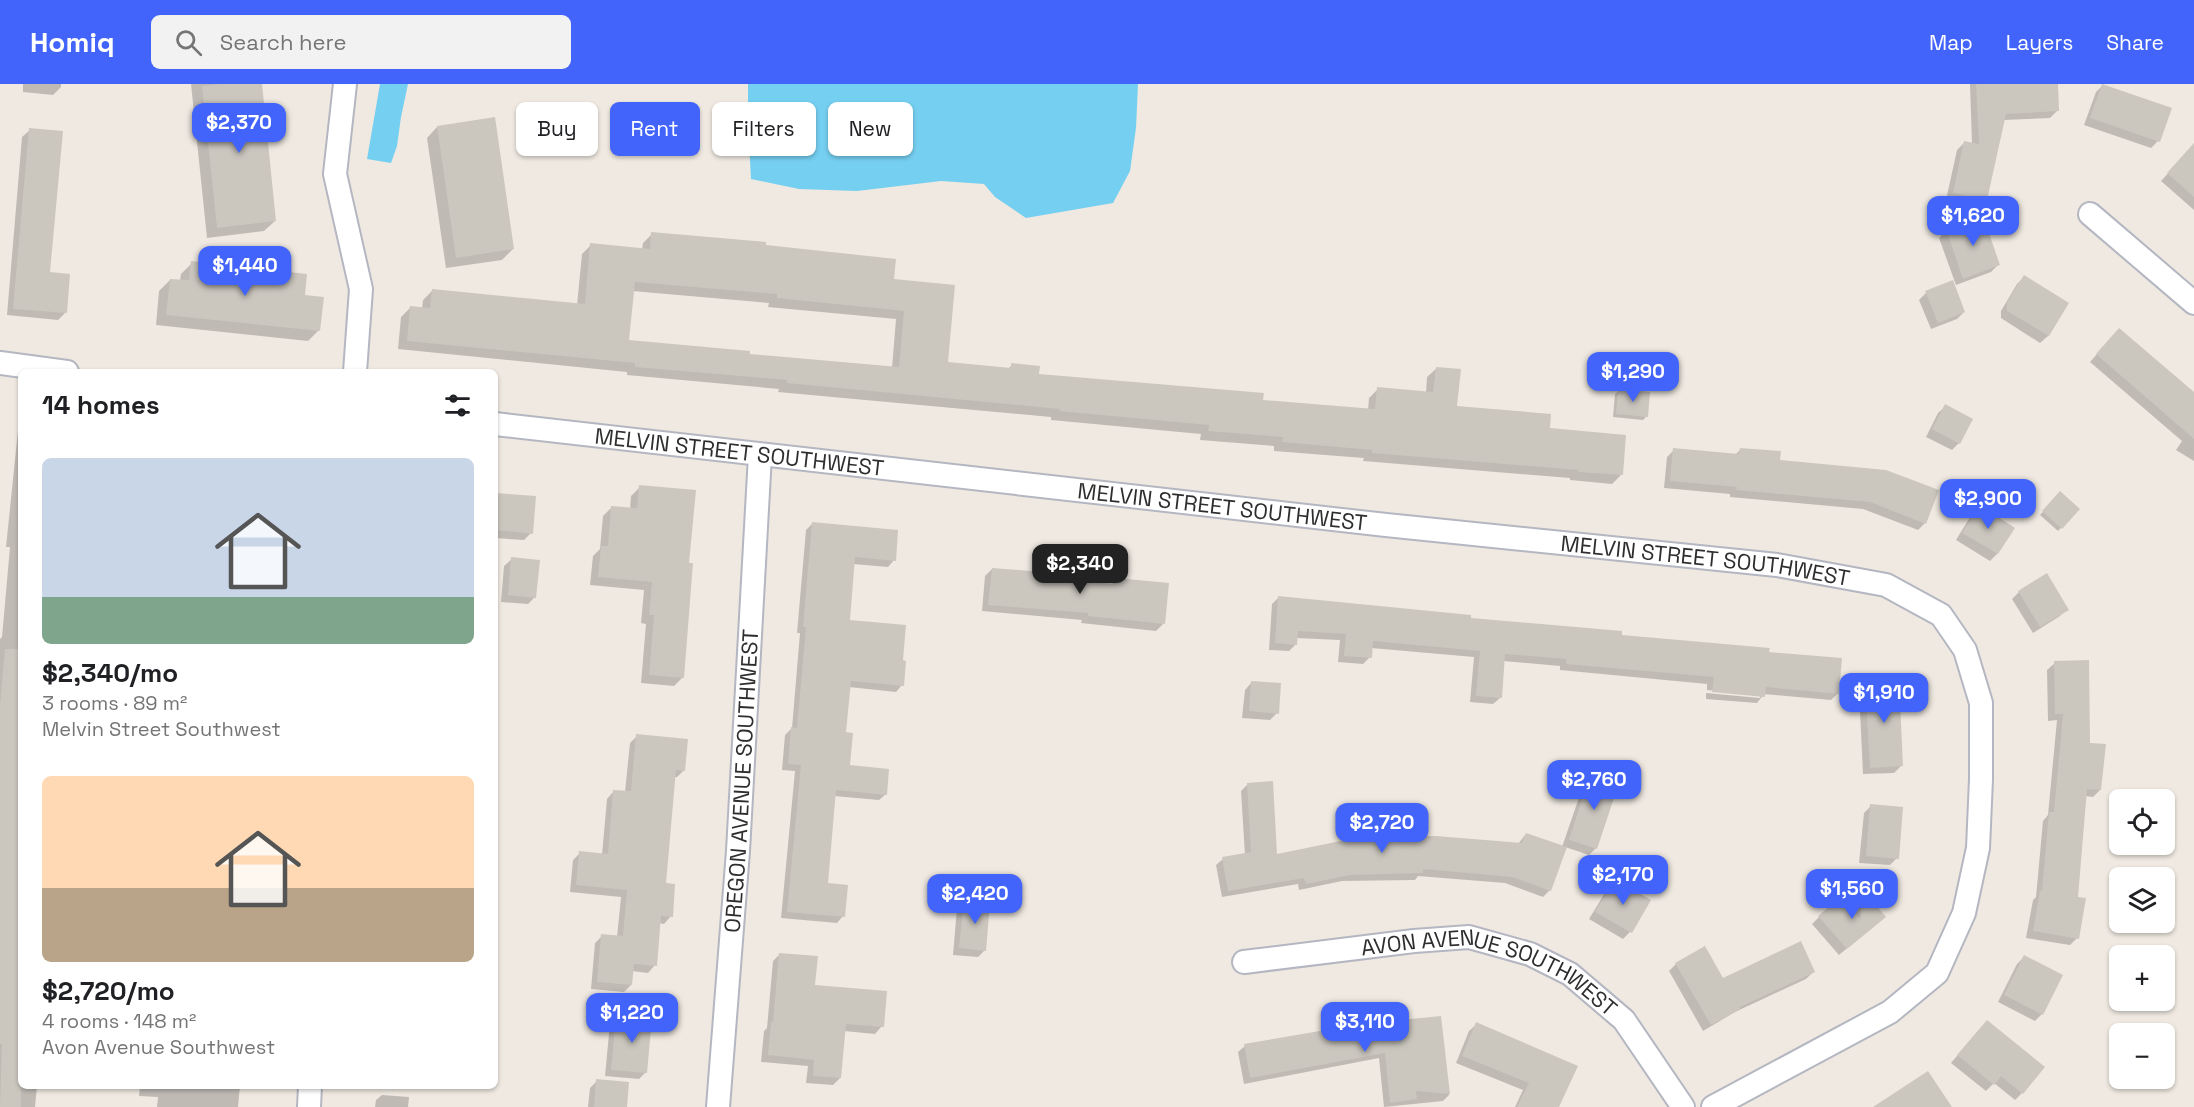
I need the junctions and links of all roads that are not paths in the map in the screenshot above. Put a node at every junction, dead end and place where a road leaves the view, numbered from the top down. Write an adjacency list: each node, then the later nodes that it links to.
1 (345, 84): 6 (street)
2 (2090, 214): 3 (street)
3 (2194, 303)
4 (0, 363): 5 (street)
5 (45, 369)
6 (356, 369)
7 (498, 424): 8 (street, MELVIN STREET SOUTHWEST)
8 (760, 455): 12 (street, OREGON AVENUE SOUTHWEST); 14 (street, MELVIN STREET SOUTHWEST)
9 (1244, 962): 13 (street, AVON AVENUE SOUTHWEST)
10 (310, 1089): 11 (street)
11 (309, 1107)
12 (718, 1107)
13 (1683, 1107)
14 (1713, 1107)

